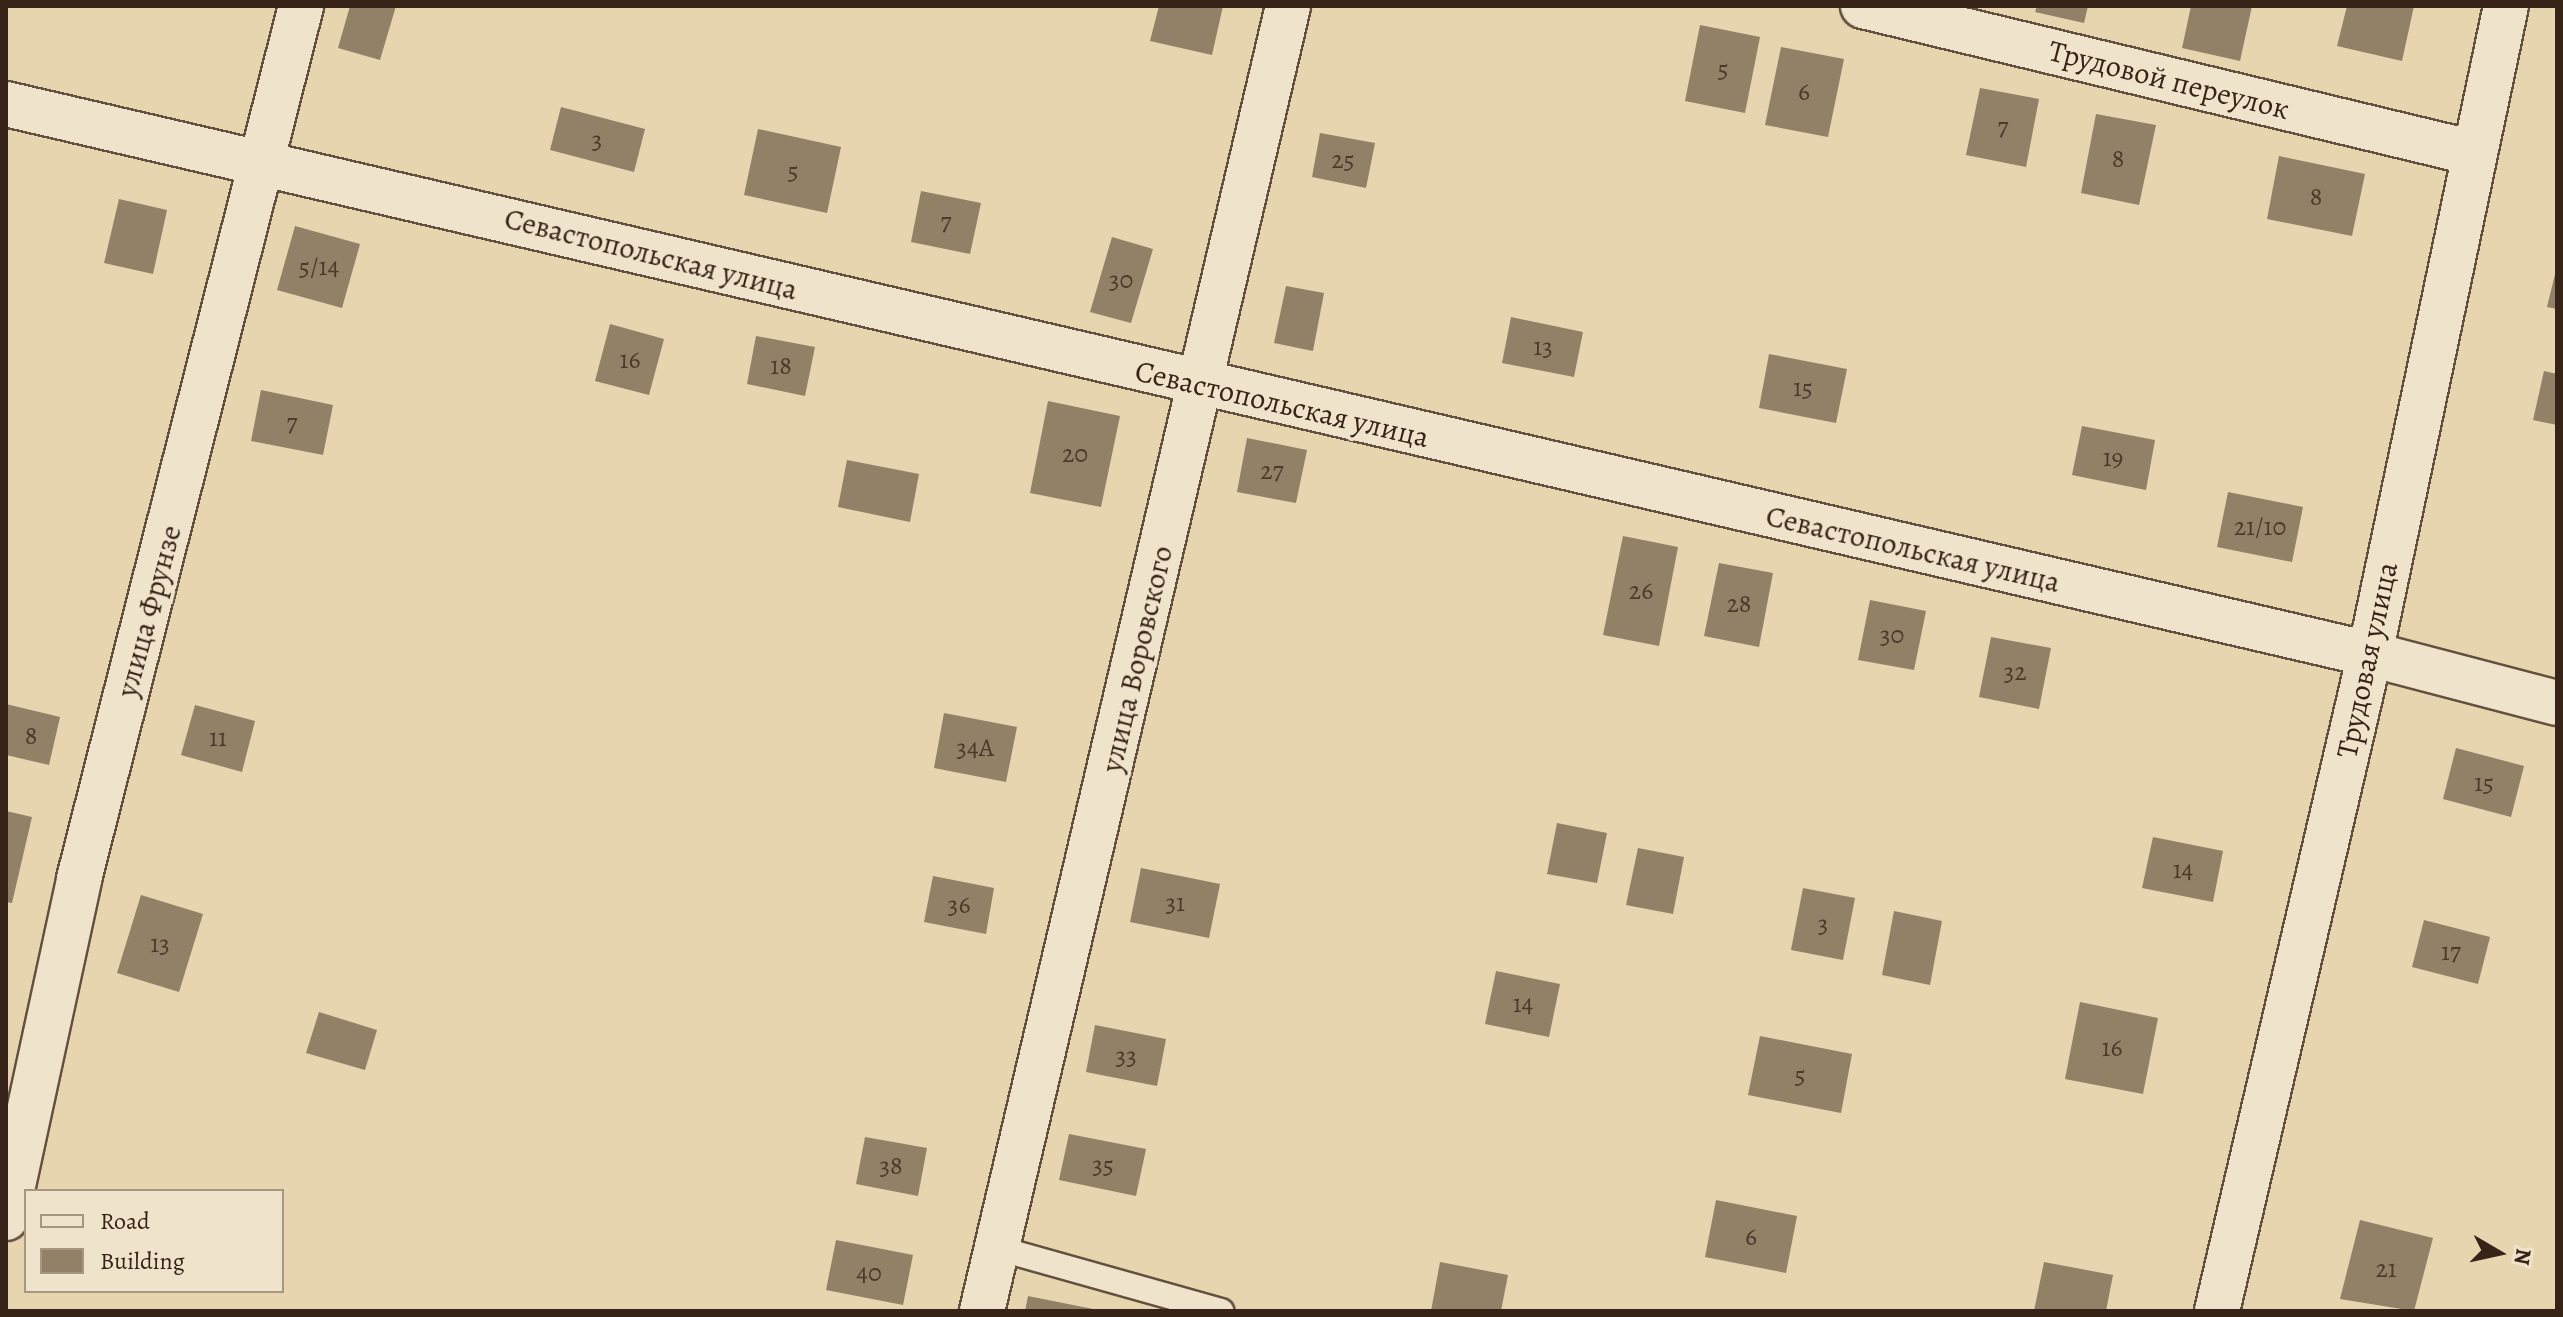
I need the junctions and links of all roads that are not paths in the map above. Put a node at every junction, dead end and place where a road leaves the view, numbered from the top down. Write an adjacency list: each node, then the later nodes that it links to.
1 (301, 6): 7 (street, улица Фрунзе)
2 (1288, 6): 8 (street, улица Воровского)
3 (1863, 6): 6 (street, Трудовой переулок)
4 (2506, 6): 6 (street, Трудовая улица)
5 (6, 104): 7 (street, Севастопольская улица)
6 (2474, 153): 9 (street, Трудовая улица)
7 (266, 161): 8 (street, Севастопольская улица); 11 (street, улица Фрунзе)
8 (1202, 386): 9 (street, Севастопольская улица); 12 (street, улица Воровского)
9 (2370, 654): 10 (street, Севастопольская улица); 15 (street, Трудовая улица)
10 (2557, 703)
11 (6, 1218)
12 (997, 1248): 13 (street, улица Воровского); 14 (lane)
13 (982, 1311)
14 (1221, 1311)
15 (2217, 1311)

